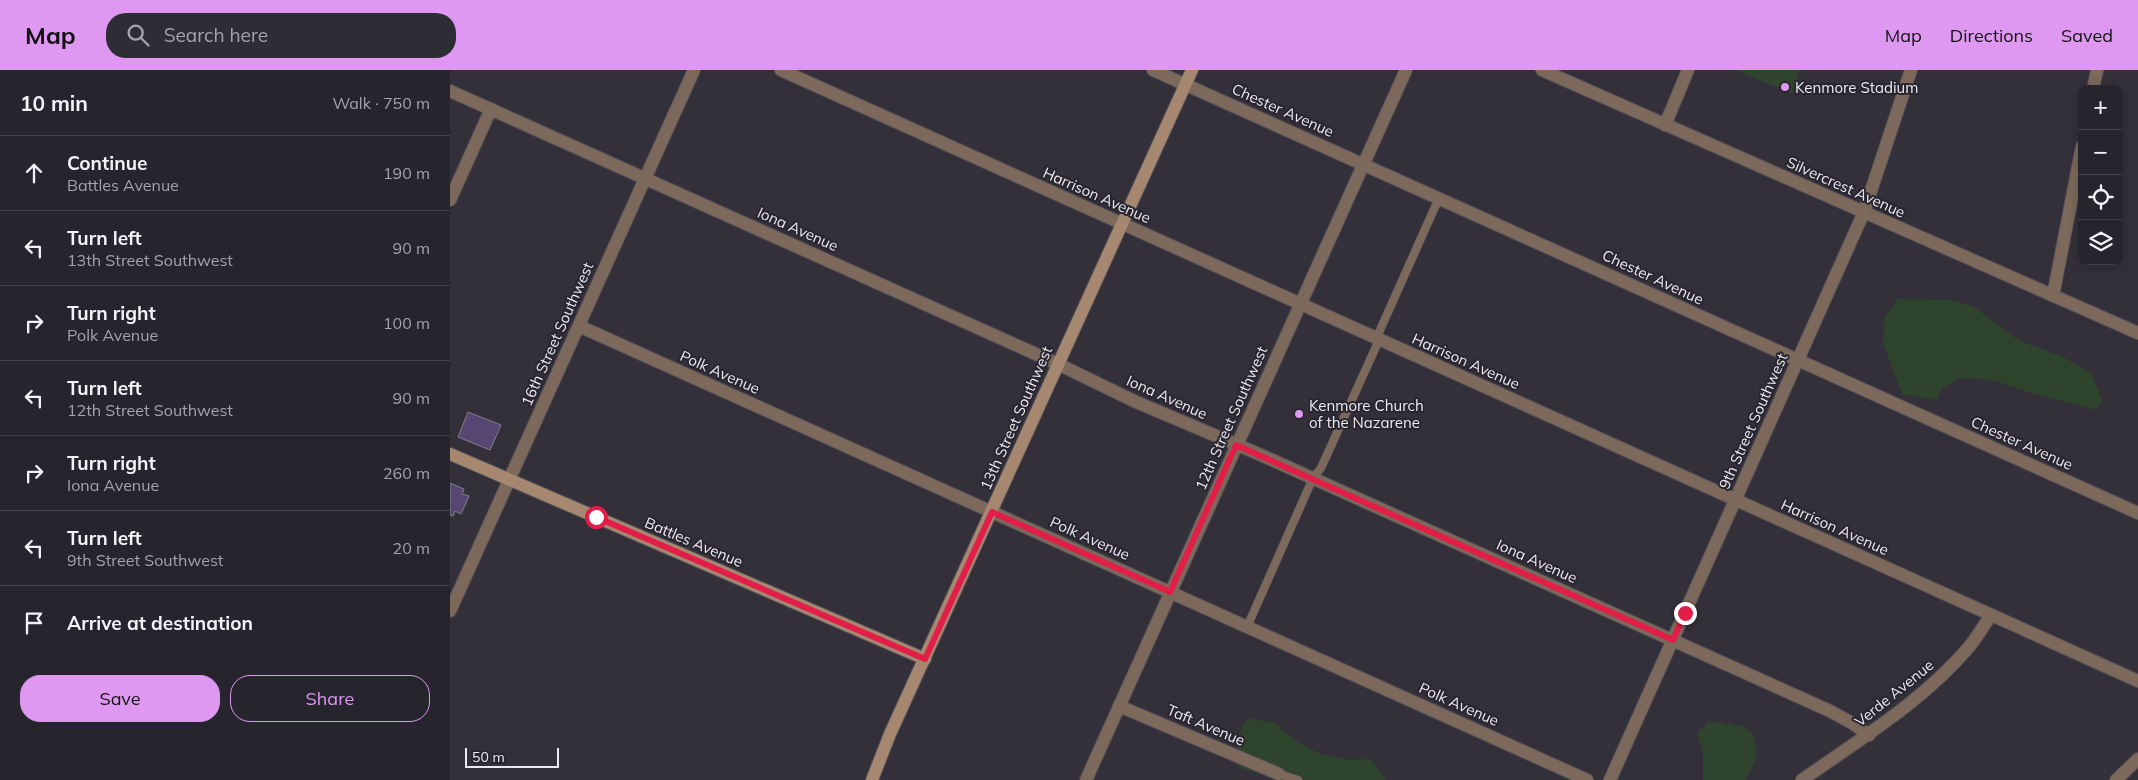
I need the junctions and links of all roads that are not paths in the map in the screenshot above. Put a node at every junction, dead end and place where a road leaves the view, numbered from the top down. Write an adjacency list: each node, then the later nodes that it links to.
1 (694, 70): 17 (street, 16th Street Southwest)
2 (780, 70): 21 (street, Harrison Avenue)
3 (1153, 70): 10 (street, Chester Avenue)
4 (1192, 70): 10 (street, 13th Street Southwest)
5 (1406, 70): 15 (street, 12th Street Southwest)
6 (1542, 70): 14 (street, Silvercrest Avenue)
7 (1688, 70): 14 (street)
8 (1911, 70): 20 (street, 9th Street Southwest)
9 (2096, 70): 11 (street)
10 (1185, 84): 15 (street, Chester Avenue); 21 (street, 13th Street Southwest)
11 (2094, 85)
12 (450, 90): 13 (street, Iona Avenue)
13 (492, 109): 17 (street, Iona Avenue); 19 (street)
14 (1665, 125): 20 (street, Silvercrest Avenue)
15 (1364, 164): 18 (street, Chester Avenue); 23 (street, 12th Street Southwest)
16 (2078, 167): 22 (street)
17 (646, 178): 24 (street, 16th Street Southwest); 28 (street, Iona Avenue)
18 (1439, 198): 26 (lane); 27 (street, Chester Avenue)
19 (450, 200)
20 (1864, 212): 22 (street, Silvercrest Avenue); 27 (street, 9th Street Southwest)
21 (1122, 224): 23 (street, Harrison Avenue); 28 (street, 13th Street Southwest)
22 (2053, 296): 25 (street, Silvercrest Avenue)
23 (1300, 304): 26 (street, Harrison Avenue); 29 (street, 12th Street Southwest)
24 (579, 326): 32 (street, 16th Street Southwest); 34 (street, Polk Avenue)
25 (2138, 333)
26 (1377, 339): 31 (lane); 33 (street, Harrison Avenue)
27 (1798, 360): 33 (street, 9th Street Southwest); 35 (street, Chester Avenue)
28 (1058, 364): 29 (street, Iona Avenue); 34 (street, 13th Street Southwest)
29 (1236, 445): 31 (street, Iona Avenue); 36 (street, 12th Street Southwest)
30 (450, 454): 32 (street, Battles Avenue)
31 (1312, 478): 39 (lane); 40 (street, Iona Avenue)
32 (509, 479): 37 (street, 16th Street Southwest); 41 (street, Battles Avenue)
33 (1736, 501): 38 (street, Harrison Avenue); 40 (street, 9th Street Southwest)
34 (992, 512): 36 (street, Polk Avenue); 41 (street, 13th Street Southwest)
35 (2138, 513)
36 (1170, 592): 39 (street, Polk Avenue); 43 (street, 12th Street Southwest)
37 (450, 611)
38 (1991, 616): 42 (street, Harrison Avenue); 44 (street, Verde Avenue)
39 (1247, 627): 50 (street, Polk Avenue)
40 (1673, 640): 44 (street, Iona Avenue); 51 (street, 9th Street Southwest)
41 (925, 659): 47 (street, 13th Street Southwest)
42 (2138, 681)
43 (1119, 706): 46 (street, Taft Avenue); 48 (street, 12th Street Southwest)
44 (1869, 735): 52 (street, Verde Avenue)
45 (2138, 759): 53 (street)
46 (1279, 774): 49 (lane)
47 (872, 780)
48 (1086, 780)
49 (1298, 780)
50 (1587, 780)
51 (1610, 780)
52 (1802, 780)
53 (2116, 780)

